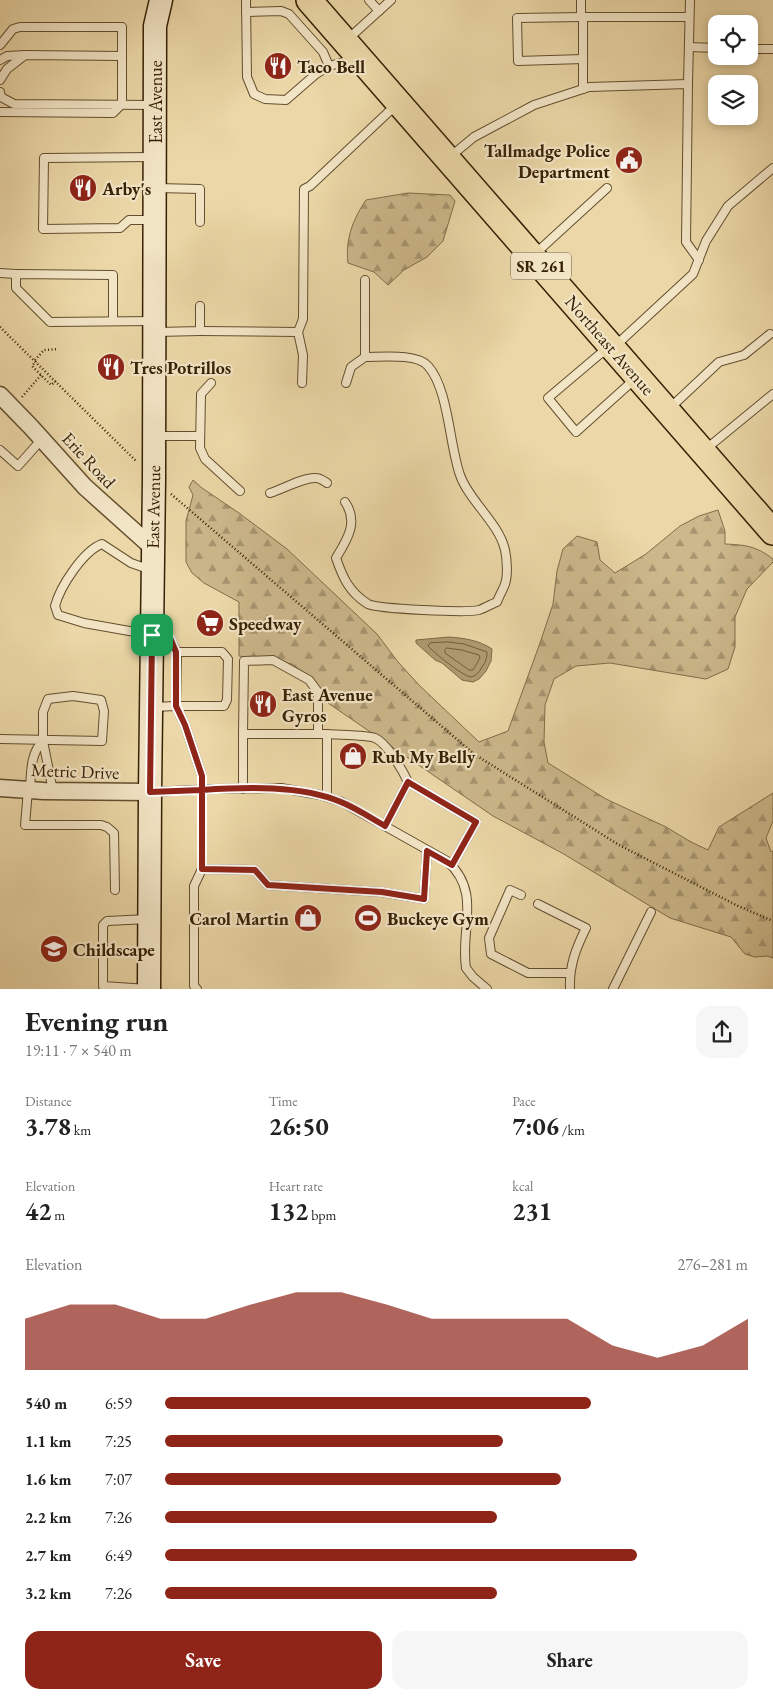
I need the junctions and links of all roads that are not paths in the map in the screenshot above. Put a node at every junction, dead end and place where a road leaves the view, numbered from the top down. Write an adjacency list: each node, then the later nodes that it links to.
1 (148, 0): 13 (main road, East Avenue)
2 (161, 0): 13 (main road, East Avenue)
3 (246, 0): 10 (lane)
4 (309, 0): 19 (main road, Northeast Avenue / SR 261)
5 (369, 0): 9 (lane)
6 (391, 0): 9 (lane)
7 (581, 0): 11 (lane)
8 (690, 0): 12 (lane)
9 (379, 11): 19 (lane)
10 (246, 12): 24 (lane); 24 (lane)
11 (582, 17): 12 (lane); 22 (lane); 22 (lane)
12 (690, 17): 15 (lane)
13 (155, 26): 31 (main road, East Avenue)
14 (0, 45): 21 (lane)
15 (689, 47): 16 (lane); 26 (lane)
16 (708, 48)
17 (758, 49): 18 (lane)
18 (773, 49)
19 (352, 50): 24 (lane); 29 (main road, Northeast Avenue / SR 261)
20 (25, 55): 21 (lane); 23 (lane); 25 (lane)
21 (122, 56): 30 (lane)
22 (583, 59): 27 (lane)
23 (0, 60)
24 (329, 66)
25 (0, 80)
26 (688, 84): 27 (lane); 41 (lane)
27 (583, 89): 34 (lane)
28 (0, 95): 30 (lane)
29 (398, 102): 34 (main road, Northeast Avenue / SR 261); 49 (lane)
30 (122, 104): 31 (lane); 32 (lane)
31 (155, 105): 33 (main road, East Avenue)
32 (0, 112)
33 (154, 157): 36 (main road, East Avenue); 38 (lane)
34 (447, 159): 40 (main road, Northeast Avenue / SR 261)
35 (773, 168): 41 (lane)
36 (154, 188): 38 (main road, East Avenue); 39 (lane)
37 (607, 188): 40 (lane)
38 (155, 220): 47 (main road, East Avenue)
39 (200, 222)
40 (532, 256): 51 (main road, Northeast Avenue / SR 261)
41 (699, 260): 51 (lane)
42 (0, 273): 43 (lane)
43 (16, 274): 46 (lane); 46 (lane)
44 (365, 280): 52 (lane)
45 (200, 306): 48 (lane)
46 (113, 321): 47 (lane)
47 (154, 326): 48 (lane); 60 (main road, East Avenue)
48 (200, 331): 49 (lane)
49 (298, 332): 55 (lane)
50 (770, 334): 59 (lane)
51 (613, 348): 53 (main road, Northeast Avenue / SR 261); 53 (lane)
52 (365, 357): 56 (lane); 68 (lane)
53 (638, 377): 59 (main road, Northeast Avenue / SR 261)
54 (211, 383): 61 (lane)
55 (302, 383)
56 (346, 383)
57 (773, 394): 64 (lane)
58 (0, 395): 62 (street, Erie Road)
59 (667, 411): 64 (main road, Northeast Avenue / SR 261)
60 (154, 436): 61 (lane); 70 (main road, East Avenue)
61 (200, 436): 66 (lane)
62 (42, 439): 63 (lane); 70 (street, Erie Road)
63 (0, 450)
64 (703, 452): 69 (main road, Northeast Avenue / SR 261)
65 (327, 483): 67 (lane)
66 (240, 491)
67 (270, 493)
68 (345, 502)
69 (771, 527)
70 (153, 548): 71 (main road, East Avenue)
71 (152, 571): 72 (main road, East Avenue); 72 (lane)
72 (152, 635): 73 (lane); 75 (main road, East Avenue)
73 (176, 652): 74 (lane); 74 (lane)
74 (176, 706): 75 (lane); 85 (lane)
75 (151, 707): 87 (main road, East Avenue)
76 (243, 734): 77 (lane); 77 (lane); 83 (lane)
77 (318, 734): 78 (lane)
78 (327, 734): 81 (lane); 88 (lane)
79 (0, 739): 80 (lane)
80 (43, 741): 80 (lane); 84 (lane); 86 (lane)
81 (408, 782): 89 (lane); 91 (lane)
82 (0, 788): 84 (street, Metric Drive)
83 (243, 789): 85 (lane); 88 (lane)
84 (29, 790): 86 (street, Metric Drive); 93 (lane)
85 (202, 790): 87 (lane); 92 (lane)
86 (53, 791): 87 (street, Metric Drive)
87 (150, 792): 97 (main road, East Avenue)
88 (327, 797): 89 (lane)
89 (385, 826): 90 (lane)
90 (427, 851): 91 (lane); 92 (lane)
91 (452, 865): 101 (lane)
92 (202, 869): 100 (lane)
93 (115, 890)
94 (521, 896): 98 (lane)
95 (538, 904): 98 (lane)
96 (651, 912): 103 (lane)
97 (150, 918): 99 (main road, East Avenue); 99 (lane)
98 (570, 973): 102 (lane)
99 (149, 989)
100 (197, 989)
101 (487, 989)
102 (570, 989)
103 (612, 989)

